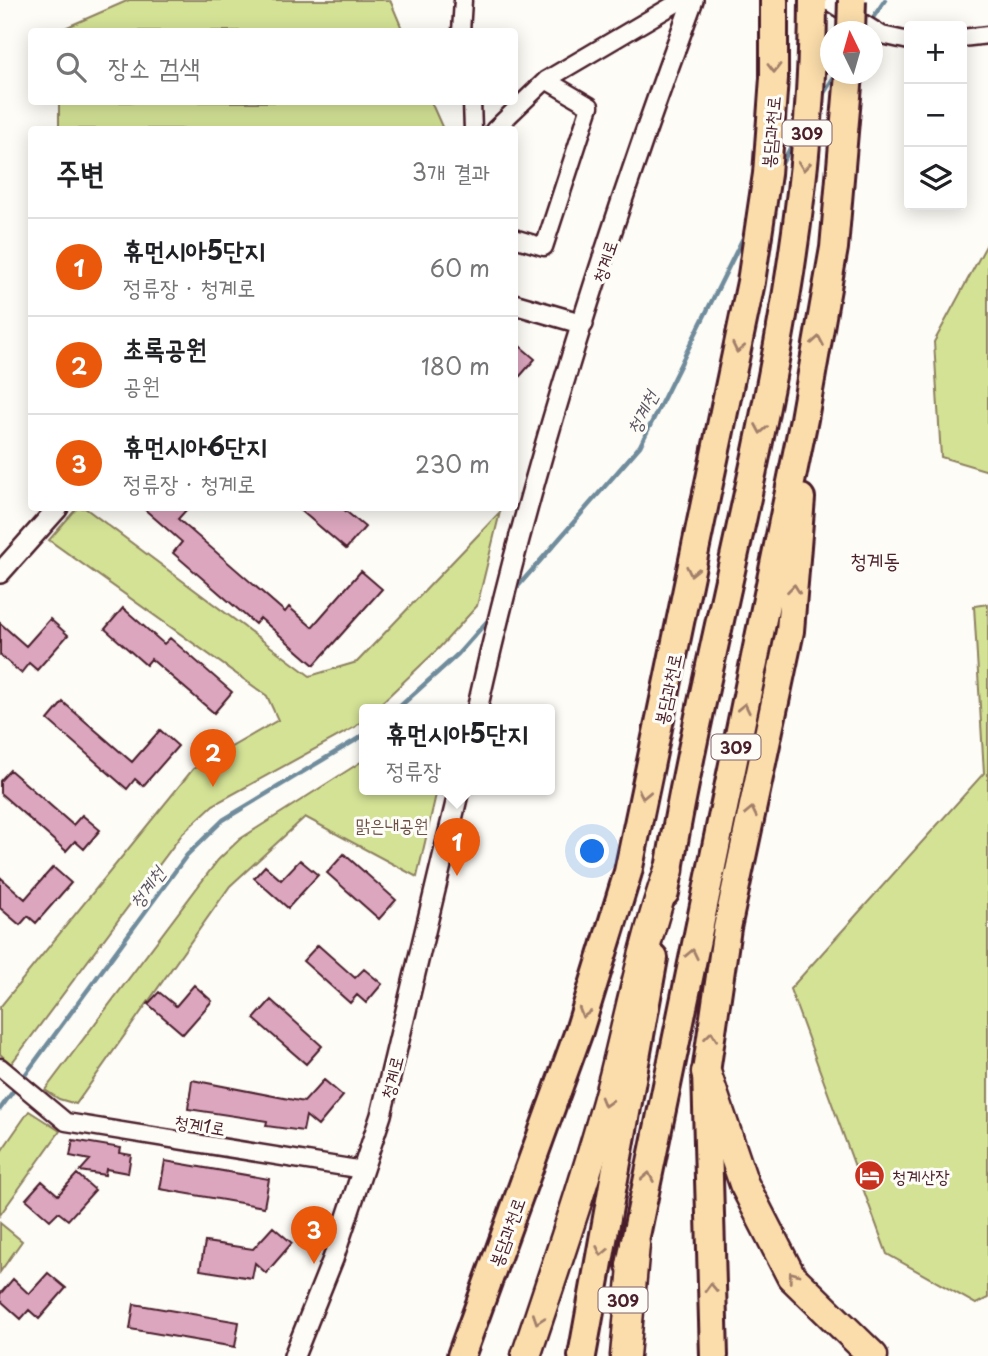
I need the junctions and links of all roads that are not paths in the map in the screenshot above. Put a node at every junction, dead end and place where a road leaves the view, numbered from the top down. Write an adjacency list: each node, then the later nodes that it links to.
1 (463, 0): 9 (street)
2 (682, 0): 13 (street)
3 (694, 0): 20 (street, 청계로)
4 (775, 0): 32 (highway, 봉담과천로, one-way to 32)
5 (814, 0): 26 (highway, 봉담과천로 / 309, one-way to 26)
6 (825, 0): 12 (street)
7 (852, 0): 8 (highway, bridge)
8 (851, 21)
9 (461, 28)
10 (988, 35): 11 (street)
11 (967, 37)
12 (904, 40)
13 (546, 80): 17 (street); 18 (street)
14 (848, 84): 21 (highway, 309, one-way to 14)
15 (472, 105): 16 (street)
16 (473, 126)
17 (499, 126)
18 (518, 239)
19 (518, 305): 20 (street)
20 (583, 324): 24 (street, 청계로)
21 (804, 419): 28 (highway, one-way to 21); 30 (highway, 309, one-way to 21)
22 (55, 511): 23 (street)
23 (1, 569)
24 (478, 704)
25 (458, 795): 29 (street, 청계로)
26 (669, 870): 33 (highway, one-way to 33); 34 (highway, 봉담과천로 / 309, one-way to 34)
27 (0, 1066): 29 (street, 청계1로)
28 (706, 1072): 37 (highway, one-way to 28); 38 (highway, one-way to 28)
29 (363, 1171): 31 (street, 청계로)
30 (635, 1244): 35 (highway, 309); 36 (highway)
31 (294, 1356)
32 (461, 1356)
33 (526, 1356)
34 (582, 1356)
35 (612, 1356)
36 (625, 1356)
37 (714, 1356)
38 (873, 1356)

